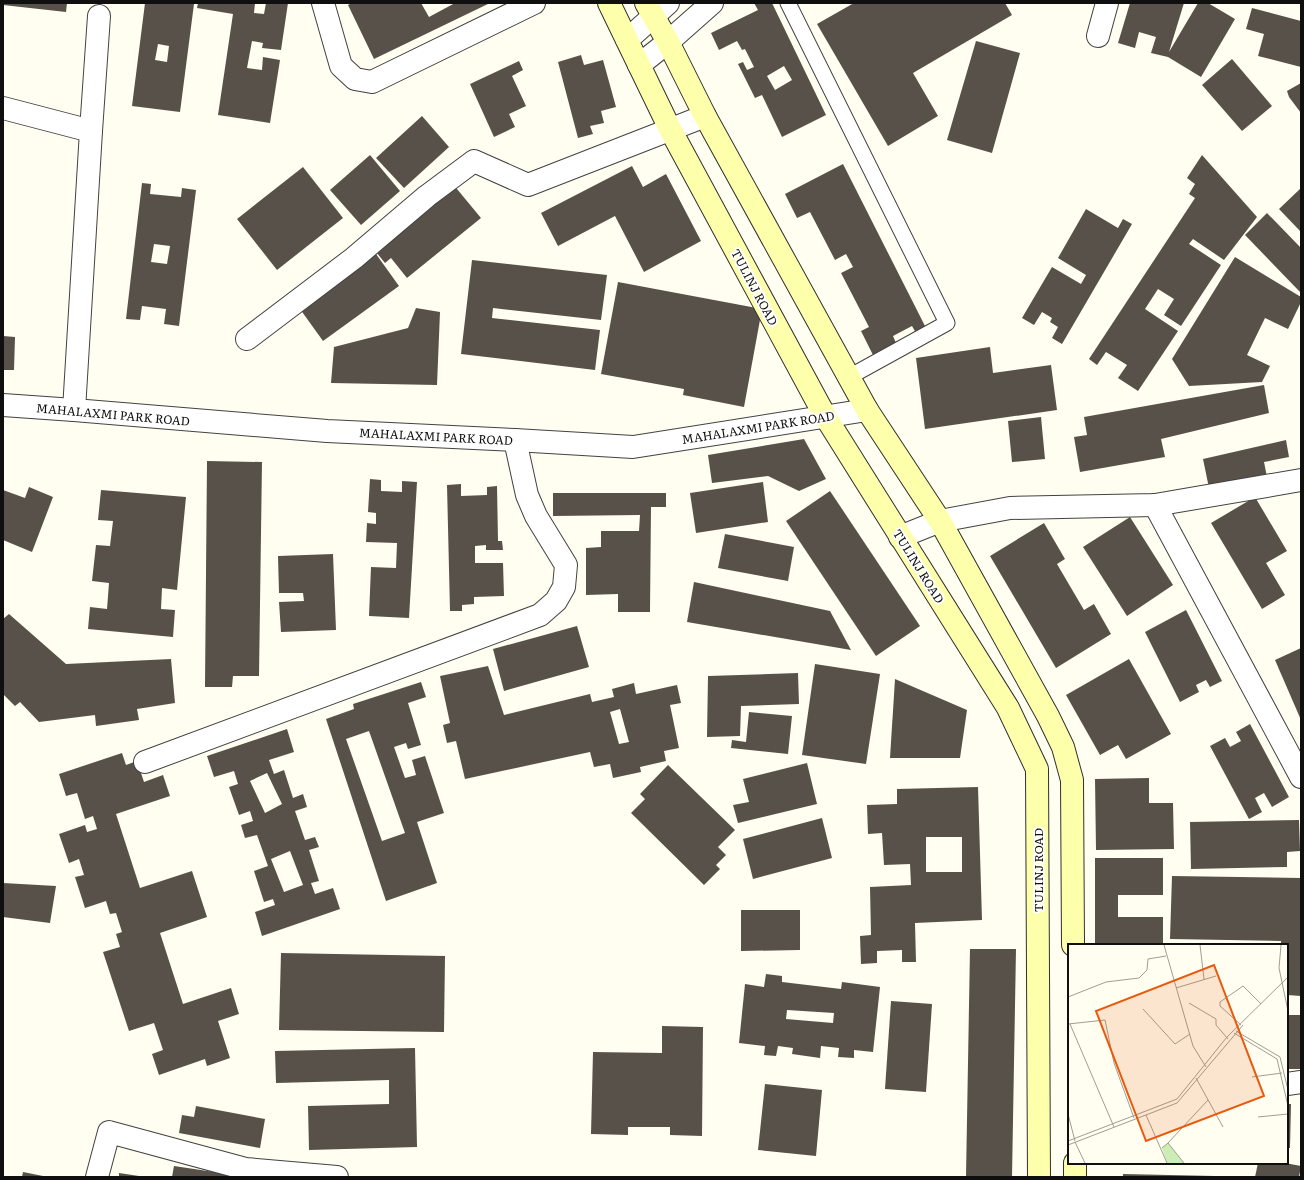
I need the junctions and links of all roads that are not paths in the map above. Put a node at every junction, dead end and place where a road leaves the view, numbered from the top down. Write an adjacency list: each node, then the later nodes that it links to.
1 (323, 3): 2 (street)
2 (534, 3)
3 (609, 3): 10 (main road, TULINJ ROAD)
4 (712, 3): 11 (street)
5 (788, 3): 18 (lane)
6 (1107, 3): 9 (street)
7 (656, 7): 10 (street); 11 (main road)
8 (99, 16): 16 (street)
9 (1098, 36)
10 (627, 40): 12 (main road, TULINJ ROAD)
11 (668, 42): 12 (street); 14 (main road)
12 (639, 65): 15 (main road, TULINJ ROAD)
13 (3, 108): 16 (street)
14 (705, 116): 15 (street); 18 (main road)
15 (670, 129): 17 (street); 22 (main road, TULINJ ROAD)
16 (91, 131): 20 (street)
17 (247, 339)
18 (849, 377): 21 (main road)
19 (3, 405): 20 (street, MAHALAXMI PARK ROAD)
20 (74, 410): 23 (street, MAHALAXMI PARK ROAD)
21 (867, 410): 22 (street, MAHALAXMI PARK ROAD); 26 (main road)
22 (825, 416): 23 (street, MAHALAXMI PARK ROAD); 27 (main road, TULINJ ROAD)
23 (516, 440): 28 (street)
24 (1301, 480): 25 (street)
25 (1155, 505): 26 (street); 29 (street)
26 (940, 521): 27 (street); 30 (main road)
27 (900, 536): 36 (main road, TULINJ ROAD)
28 (145, 762)
29 (1301, 777)
30 (1073, 944)
31 (1301, 1082): 32 (street)
32 (1288, 1084)
33 (1075, 1164): 37 (main road)
34 (97, 1177): 35 (street)
35 (337, 1177)
36 (1039, 1177)
37 (1075, 1177)

